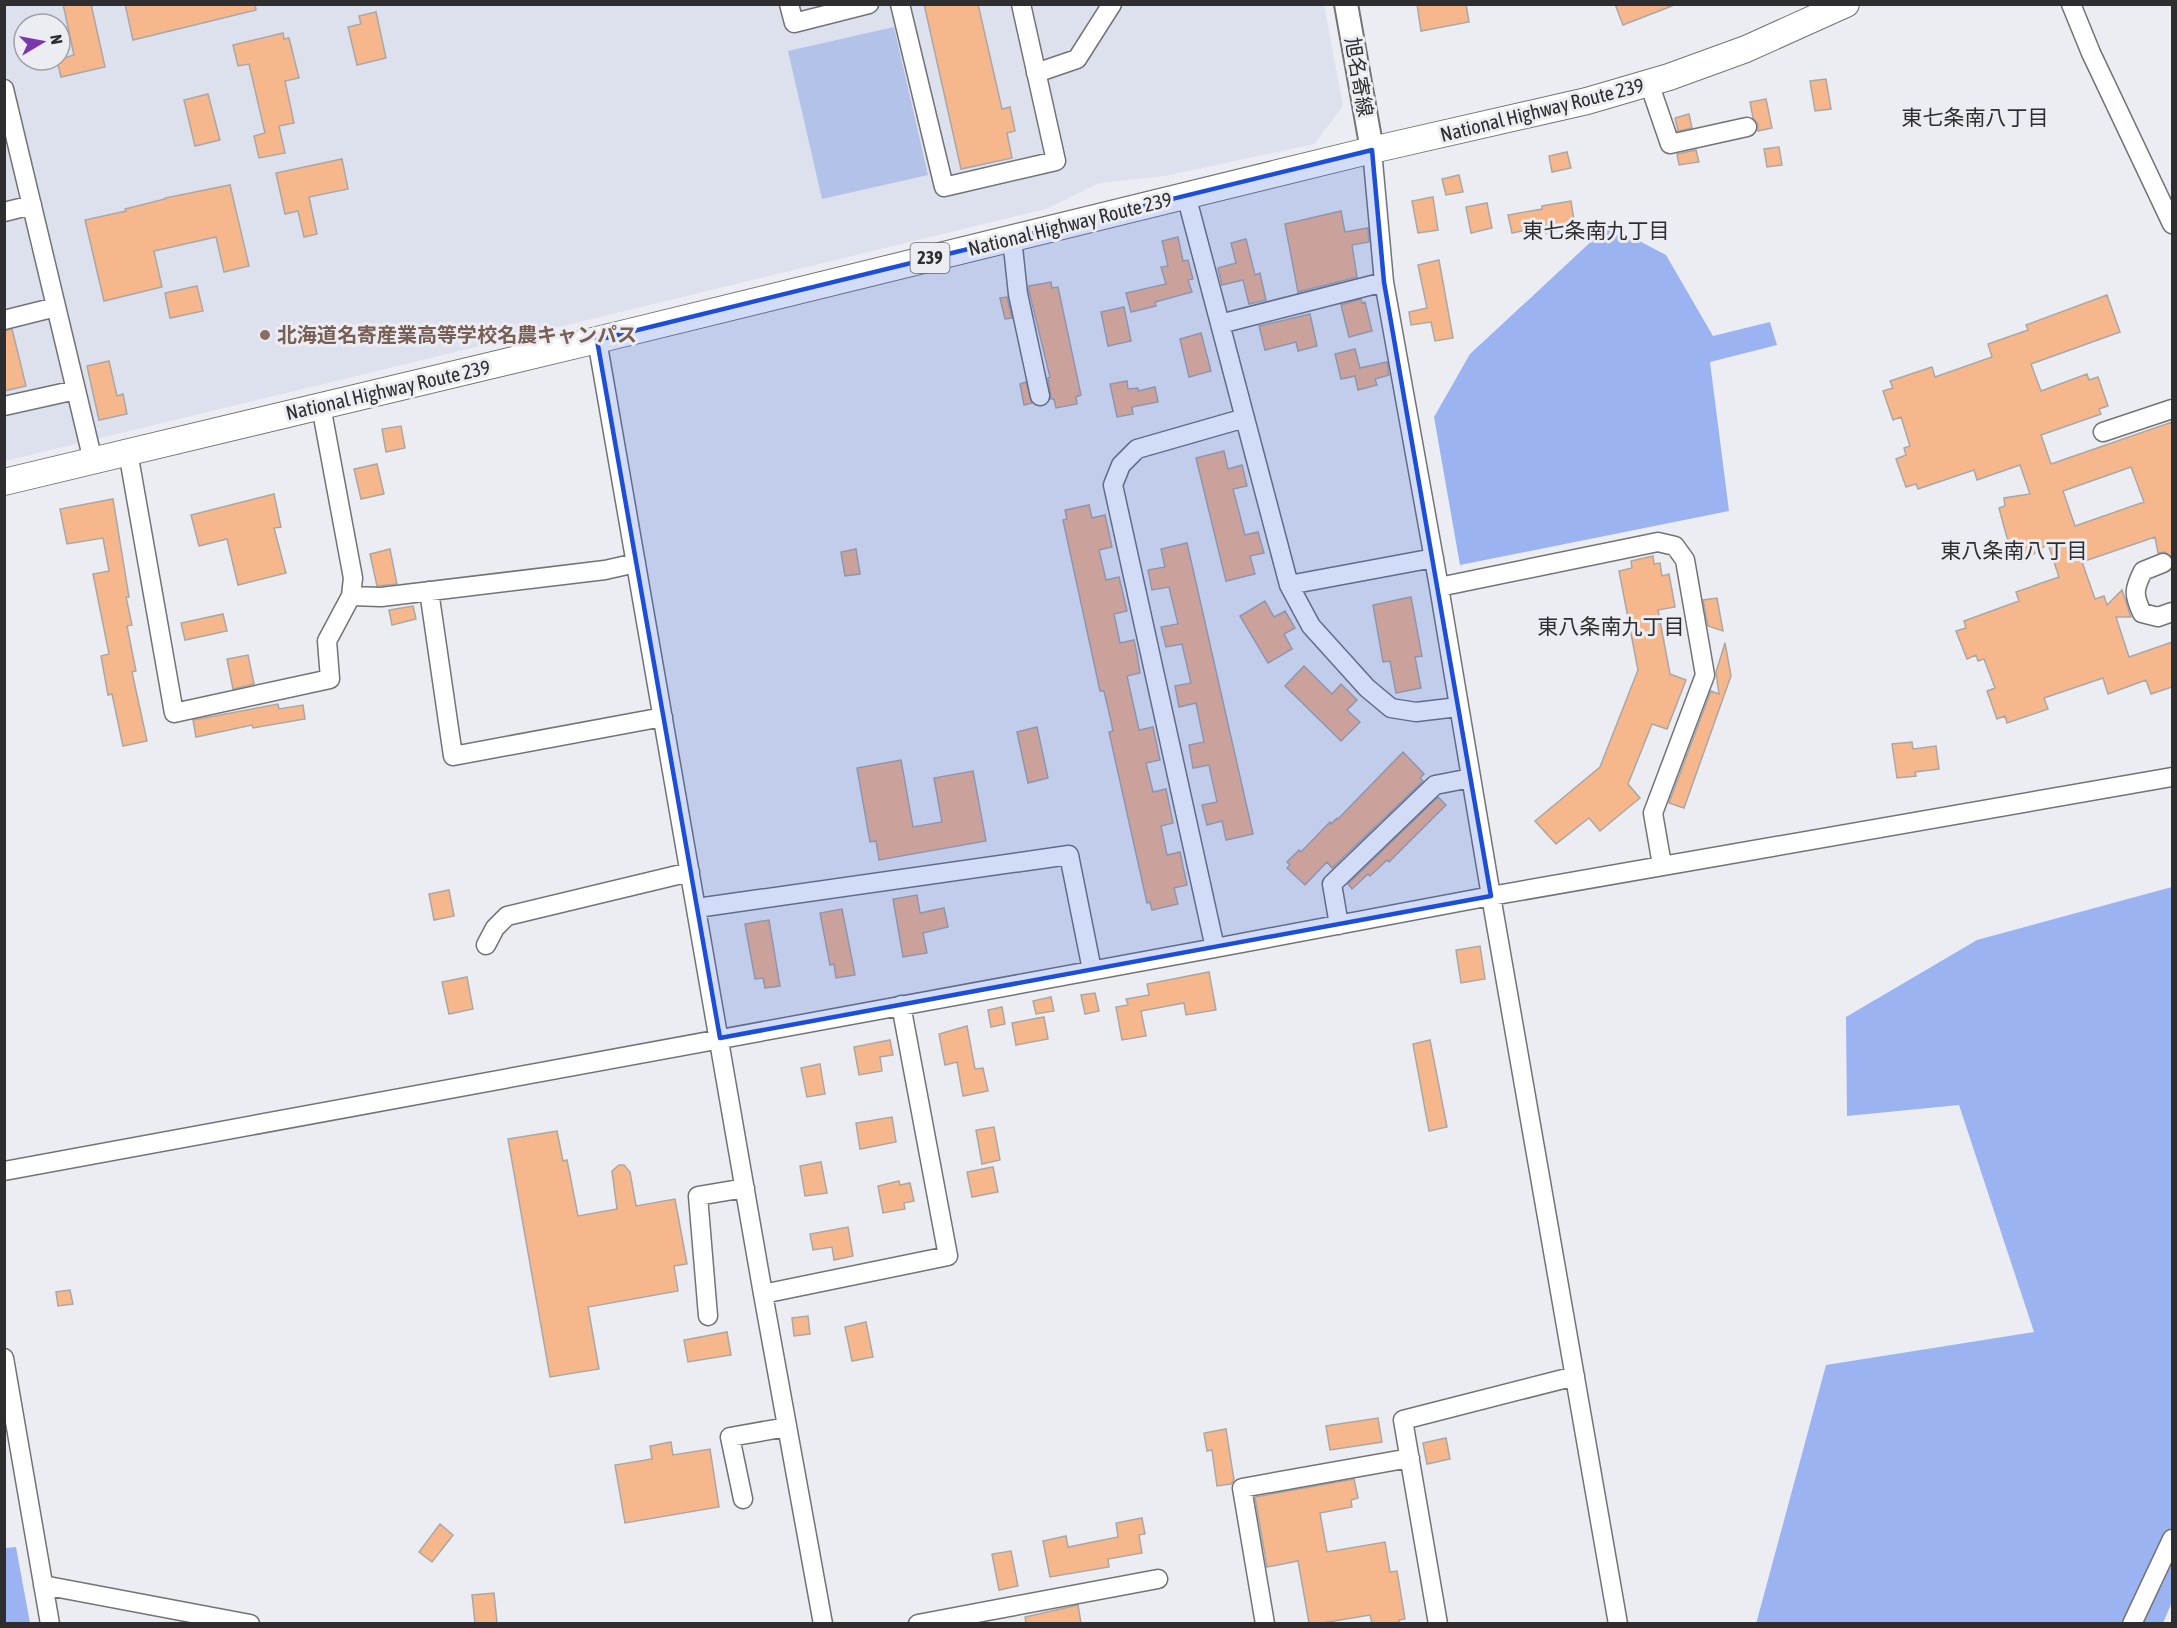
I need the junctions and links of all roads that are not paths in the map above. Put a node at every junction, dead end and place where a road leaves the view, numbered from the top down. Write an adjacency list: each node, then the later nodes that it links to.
1 (789, 4): 2 (street)
2 (869, 4)
3 (900, 4): 10 (street)
4 (1021, 4): 10 (street)
5 (1112, 4): 10 (street)
6 (1347, 4): 14 (main road, 旭名寄線)
7 (1846, 4): 9 (highway, National Highway Route 239 / 239)
8 (2071, 4): 18 (street)
9 (1810, 13): 11 (highway, National Highway Route 239 / 239)
10 (1036, 74)
11 (1649, 83): 13 (street); 14 (highway, National Highway Route 239 / 239)
12 (4, 89): 16 (street)
13 (1747, 127)
14 (1372, 150): 15 (highway, National Highway Route 239 / 239); 20 (street)
15 (1186, 195): 19 (highway, National Highway Route 239 / 239); 23 (street)
16 (32, 205): 17 (street); 21 (street)
17 (4, 212)
18 (2172, 224)
19 (1012, 238): 24 (highway, National Highway Route 239 / 239); 26 (street)
20 (1384, 282): 23 (street); 35 (street)
21 (56, 307): 22 (street); 25 (street)
22 (4, 320)
23 (1220, 324): 30 (street)
24 (597, 340): 28 (highway, National Highway Route 239 / 239); 36 (street)
25 (76, 390): 27 (street); 33 (street)
26 (1040, 396)
27 (4, 406)
28 (321, 406): 32 (highway, National Highway Route 239 / 239); 41 (street)
29 (2172, 409): 31 (street)
30 (1245, 418): 38 (street); 53 (street)
31 (2103, 432)
32 (128, 452): 33 (highway, National Highway Route 239 / 239); 41 (street)
33 (93, 461): 34 (highway, National Highway Route 239 / 239)
34 (4, 482)
35 (1434, 558): 38 (street); 39 (street)
36 (636, 563): 40 (street); 44 (street)
37 (2163, 563): 42 (street)
38 (1289, 585): 43 (street)
39 (1439, 587): 43 (street); 47 (street)
40 (429, 591): 41 (street); 44 (street)
41 (351, 596)
42 (2172, 612)
43 (1458, 707): 46 (street)
44 (663, 717): 48 (street)
45 (2172, 777): 47 (street)
46 (1471, 778): 49 (street); 51 (street)
47 (1662, 866): 49 (street)
48 (690, 872): 50 (street); 52 (street)
49 (1491, 896): 51 (street); 62 (street)
50 (697, 908): 54 (street); 56 (street)
51 (1339, 925): 53 (street)
52 (486, 945)
53 (1215, 948): 54 (street)
54 (1092, 970): 55 (street)
55 (901, 1005): 56 (street); 59 (street)
56 (720, 1038): 57 (street); 58 (street)
57 (4, 1171)
58 (745, 1188): 59 (street); 60 (street)
59 (763, 1294): 63 (street)
60 (708, 1316)
61 (4, 1359): 68 (street)
62 (1575, 1376): 64 (street); 75 (street)
63 (787, 1427): 65 (street); 71 (street)
64 (1410, 1458): 73 (street); 74 (street)
65 (743, 1499)
66 (2172, 1539): 76 (street)
67 (1158, 1579): 72 (street)
68 (43, 1584): 69 (street); 70 (street)
69 (50, 1623)
70 (250, 1623)
71 (823, 1623)
72 (918, 1623)
73 (1265, 1623)
74 (1438, 1623)
75 (1618, 1623)
76 (2132, 1623)

